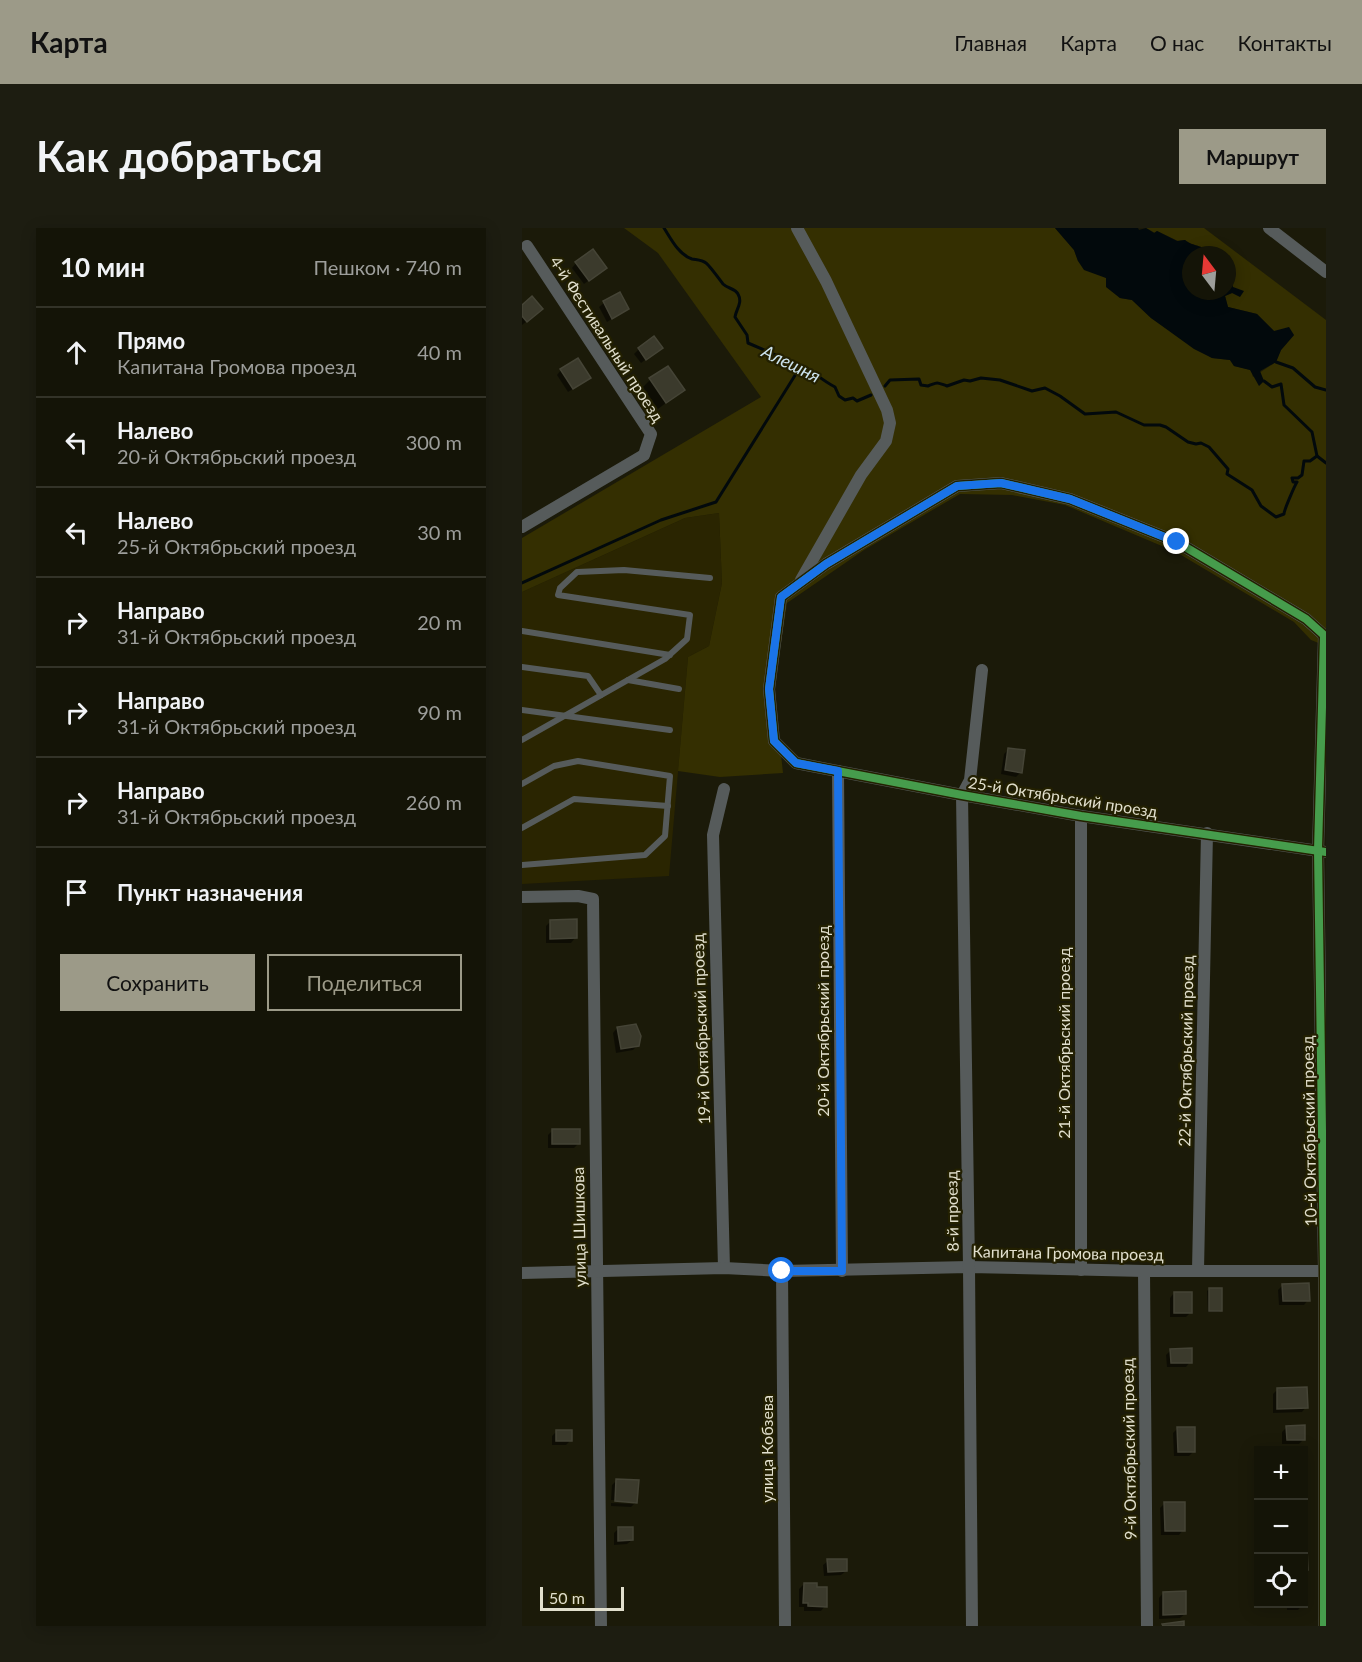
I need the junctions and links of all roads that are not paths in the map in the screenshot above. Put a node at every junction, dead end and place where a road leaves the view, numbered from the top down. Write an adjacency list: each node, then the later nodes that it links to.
1 (796, 228): 7 (street)
2 (1269, 228): 4 (street)
3 (526, 246): 5 (street, 4-й Фестивальный проезд)
4 (1326, 272)
5 (522, 527)
6 (710, 578): 10 (lane)
7 (799, 584): 9 (street); 20 (street, 25-й Октябрьский проезд)
8 (522, 631): 10 (lane)
9 (1325, 637): 28 (street, 10-й Октябрьский проезд)
10 (669, 655): 13 (lane)
11 (522, 667): 15 (lane)
12 (982, 670): 23 (street, 25-й Октябрьский проезд)
13 (628, 680): 14 (lane); 15 (lane)
14 (679, 689)
15 (601, 695): 17 (lane)
16 (522, 710): 17 (lane)
17 (565, 716): 18 (lane); 19 (lane)
18 (670, 730)
19 (522, 740)
20 (838, 771): 23 (street, 25-й Октябрьский проезд); 36 (street, 20-й Октябрьский проезд)
21 (522, 784): 24 (lane)
22 (724, 789): 32 (street, 19-й Октябрьский проезд)
23 (962, 795): 25 (street, 25-й Октябрьский проезд); 31 (street, 8-й проезд)
24 (668, 806): 26 (lane); 29 (lane)
25 (1081, 816): 27 (street, 25-й Октябрьский проезд); 33 (street, 21-й Октябрьский проезд)
26 (522, 828)
27 (1207, 833): 28 (street, 25-й Октябрьский проезд); 34 (street, 22-й Октябрьский проезд)
28 (1322, 851): 38 (street, 10-й Октябрьский проезд)
29 (522, 865)
30 (522, 897): 39 (street, улица Шишкова)
31 (969, 1267): 33 (street, Капитана Громова проезд); 36 (street, Капитана Громова проезд); 43 (street, 8-й проезд)
32 (724, 1268): 35 (street, Капитана Громова проезд); 39 (street, Капитана Громова проезд)
33 (1081, 1270): 37 (street, Капитана Громова проезд)
34 (1197, 1270): 37 (street, Капитана Громова проезд); 38 (street, Капитана Громова проезд)
35 (782, 1271): 36 (street, Капитана Громова проезд); 42 (street, улица Кобзева)
36 (842, 1271)
37 (1144, 1271): 44 (street, 9-й Октябрьский проезд)
38 (1325, 1271): 45 (street, 10-й Октябрьский проезд)
39 (596, 1272): 40 (street, Капитана Громова проезд); 41 (street, улица Шишкова)
40 (522, 1274)
41 (601, 1626)
42 (785, 1626)
43 (972, 1626)
44 (1147, 1626)
45 (1323, 1626)

